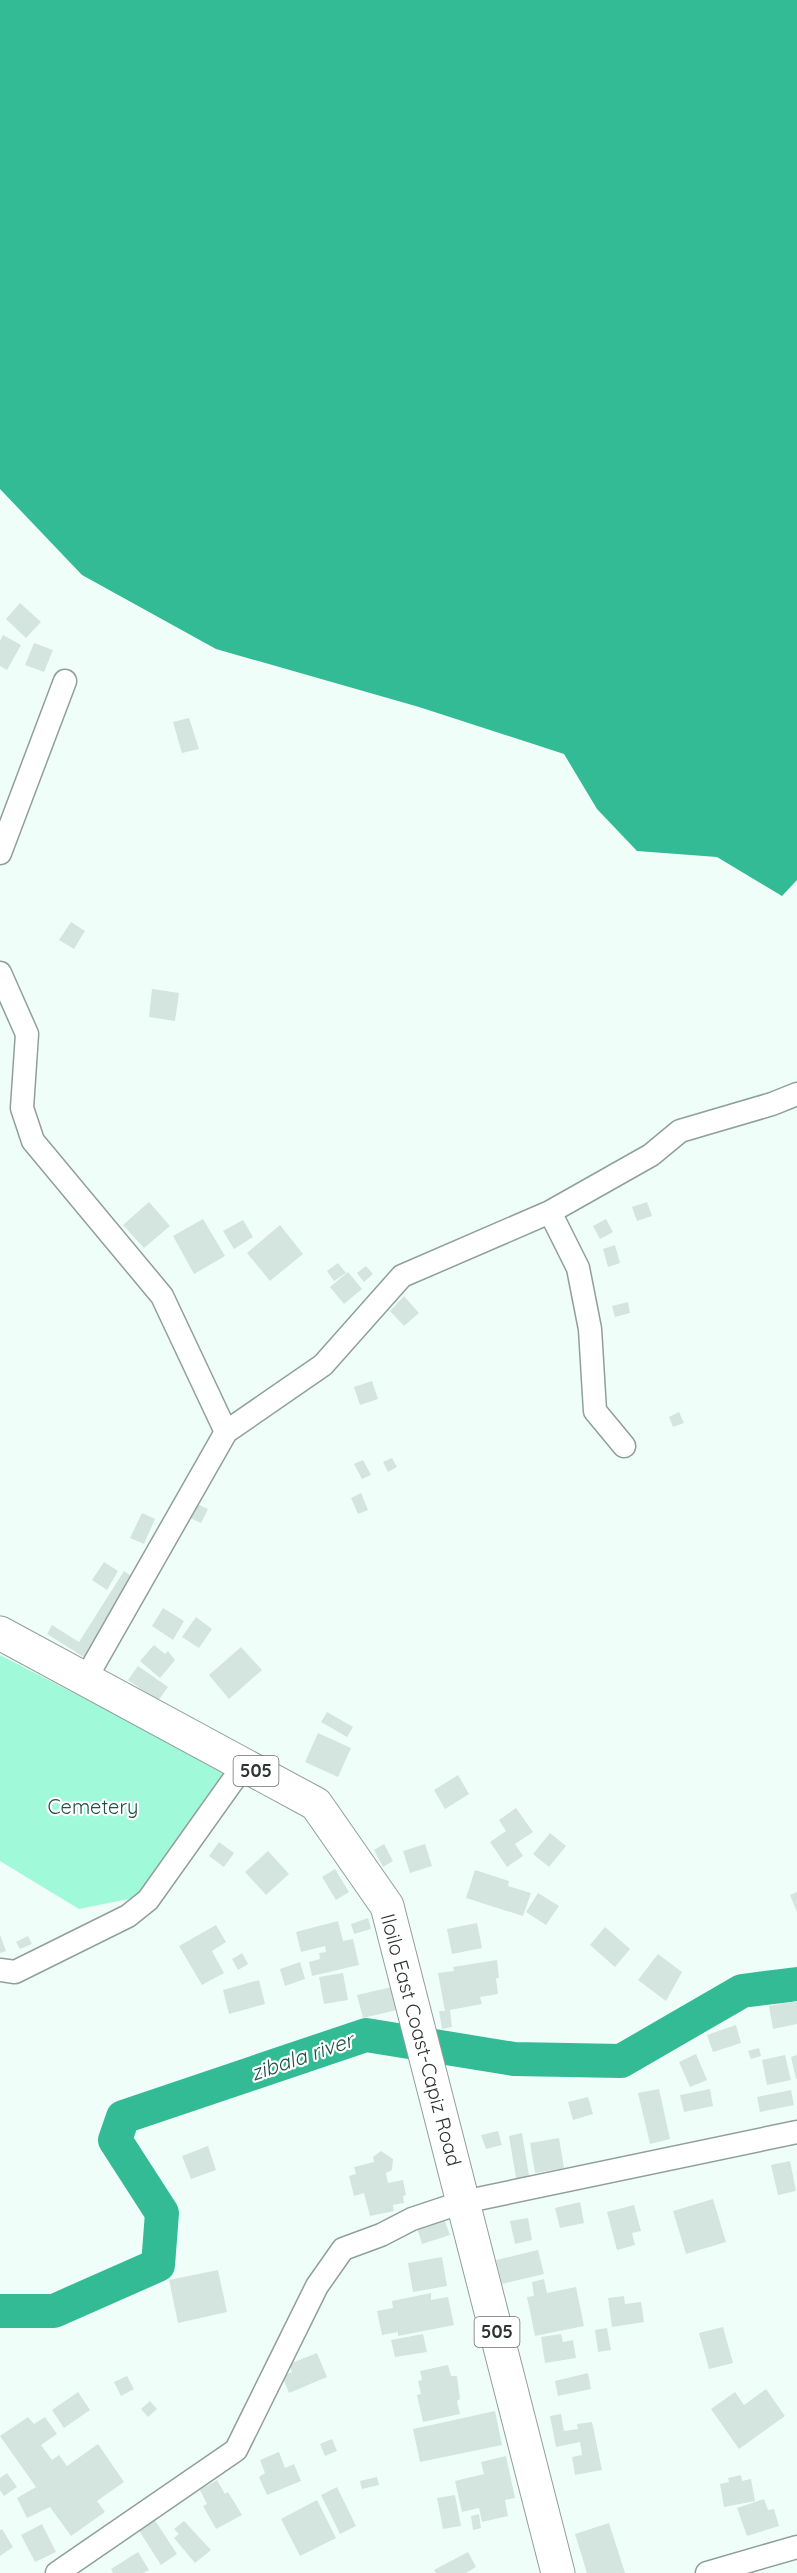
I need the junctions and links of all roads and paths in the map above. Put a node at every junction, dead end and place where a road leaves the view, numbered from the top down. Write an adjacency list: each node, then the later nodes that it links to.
1 (65, 681): 2 (street)
2 (0, 853)
3 (0, 973): 6 (street)
4 (797, 1094): 5 (street)
5 (550, 1212): 6 (street); 7 (street)
6 (226, 1432): 9 (street)
7 (624, 1446)
8 (0, 1633): 9 (main road, Iloilo East Coast-Capiz Road / 505)
9 (86, 1678): 10 (main road, Iloilo East Coast-Capiz Road / 505)
10 (244, 1765): 11 (street); 13 (main road, Iloilo East Coast-Capiz Road / 505)
11 (0, 1970)
12 (797, 2132): 13 (street)
13 (463, 2202): 15 (street); 16 (main road, Iloilo East Coast-Capiz Road / 505)
14 (797, 2547): 17 (street)
15 (57, 2573)
16 (558, 2573)
17 (706, 2573)

